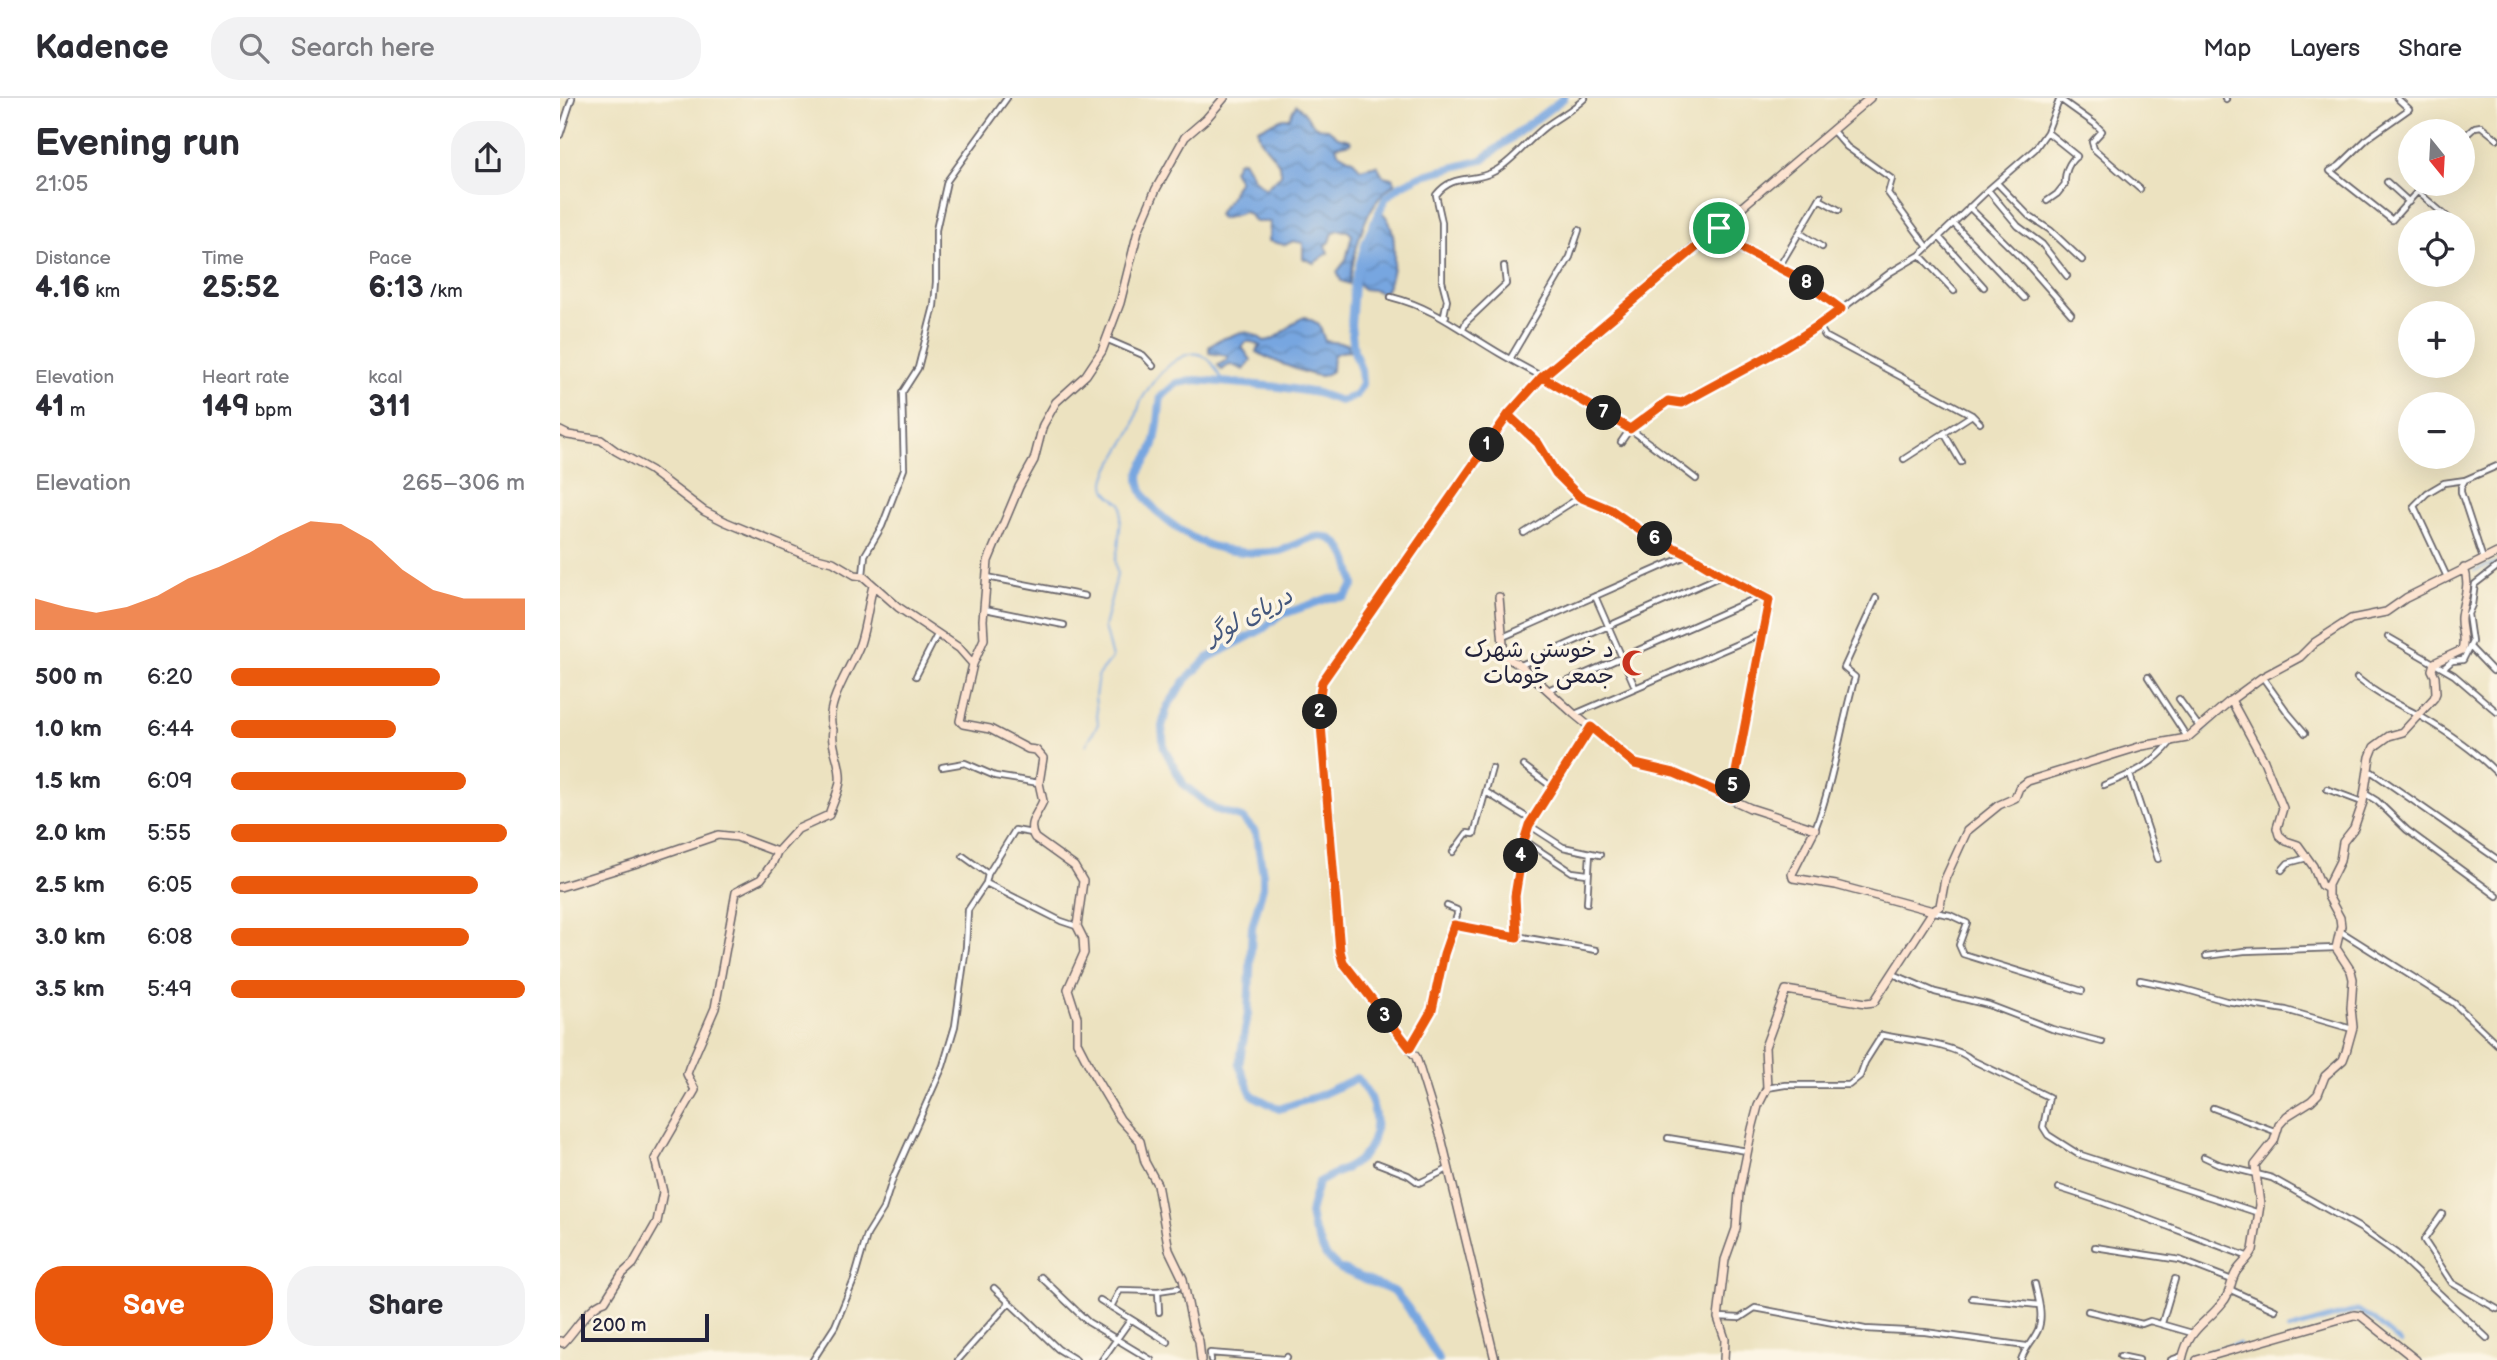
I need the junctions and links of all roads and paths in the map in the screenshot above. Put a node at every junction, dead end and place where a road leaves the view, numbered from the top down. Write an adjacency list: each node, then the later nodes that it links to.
1 (572, 98): 11 (street)
2 (1007, 98): 69 (street)
3 (1224, 98): 45 (street)
4 (1585, 98): 42 (street)
5 (1870, 98): 9 (street)
6 (2397, 98): 20 (street)
7 (2060, 99): 10 (street); 15 (street)
8 (2475, 127): 12 (street)
9 (1832, 130): 25 (street); 29 (street)
10 (2047, 132): 14 (street); 19 (street)
11 (560, 135)
12 (2497, 139)
13 (2387, 182): 20 (street)
14 (1997, 183): 16 (street); 32 (street)
15 (2140, 189)
16 (1988, 190): 21 (street); 35 (street)
17 (2414, 196): 20 (street)
18 (2423, 196): 23 (street)
19 (2047, 201)
20 (2409, 202)
21 (1969, 207): 24 (street); 41 (street)
22 (1839, 210): 27 (street)
23 (2439, 210)
24 (1953, 223): 28 (street); 39 (street)
25 (1719, 228): 34 (street); 48 (street)
26 (1580, 230): 46 (street)
27 (1800, 233): 30 (street); 34 (street)
28 (1938, 237): 29 (street); 36 (street)
29 (1927, 246): 31 (street)
30 (1822, 247)
31 (1920, 255): 37 (street); 40 (street)
32 (2082, 260)
33 (1504, 266): 44 (street)
34 (1779, 267): 40 (street)
35 (2067, 276)
36 (1984, 288)
37 (1954, 291)
38 (1391, 297): 42 (street)
39 (2024, 298)
40 (1841, 309): 43 (street)
41 (2071, 314)
42 (1453, 323): 44 (street)
43 (1819, 326): 50 (street); 52 (street)
44 (1463, 329): 46 (street)
45 (1106, 339): 47 (street); 70 (street)
46 (1510, 359): 48 (street)
47 (1153, 366)
48 (1542, 377): 49 (street); 52 (street)
49 (1508, 415): 61 (street); 157 (street)
50 (1972, 415): 51 (street); 54 (street)
51 (1980, 423)
52 (1630, 429): 55 (street); 59 (street)
53 (560, 431): 69 (street)
54 (1944, 433): 56 (street); 57 (street)
55 (1621, 442)
56 (1904, 459)
57 (1961, 462)
58 (2497, 466): 60 (street)
59 (1696, 479)
60 (2465, 480): 65 (street); 71 (street)
61 (1580, 497): 62 (street); 64 (street)
62 (1524, 533)
63 (2497, 553): 65 (street)
64 (1689, 555): 68 (street); 74 (street)
65 (2483, 559): 67 (street)
66 (2497, 567): 85 (street)
67 (2464, 568): 71 (street); 87 (street)
68 (1722, 575): 75 (street); 80 (street)
69 (863, 576): 72 (street)
70 (987, 577): 73 (street); 78 (street)
71 (2447, 577): 94 (street)
72 (873, 586): 81 (street); 126 (street)
73 (1084, 596)
74 (1595, 596): 80 (street); 84 (street)
75 (1762, 596): 82 (street); 86 (street)
76 (1499, 597): 84 (street)
77 (1876, 598): 123 (street)
78 (985, 610): 79 (street); 88 (street)
79 (1064, 625)
80 (1609, 626): 86 (street); 89 (street)
81 (937, 633): 88 (street); 92 (street)
82 (1763, 633): 96 (street); 120 (street)
83 (2388, 636): 87 (street)
84 (1503, 637): 89 (street)
85 (2470, 647): 90 (street); 91 (street)
86 (1622, 657): 96 (street); 97 (street)
87 (2434, 663): 90 (street); 102 (street)
88 (973, 664): 114 (street)
89 (1521, 666): 97 (street)
90 (2444, 668): 100 (street)
91 (2493, 671)
92 (916, 676)
93 (2148, 677): 106 (street)
94 (2262, 677): 99 (street); 105 (street)
95 (2357, 678): 102 (street)
96 (1636, 687): 101 (street)
97 (1548, 690): 101 (street)
98 (2179, 699): 104 (street)
99 (2232, 702): 104 (street); 131 (street)
100 (2497, 712)
101 (1574, 714): 103 (street)
102 (2419, 716): 111 (street); 112 (street)
103 (1591, 727): 116 (street); 120 (street)
104 (2200, 728): 106 (street)
105 (2305, 733)
106 (2187, 738): 107 (street)
107 (2171, 742): 113 (street); 143 (street)
108 (1524, 766): 116 (street)
109 (942, 767): 114 (street)
110 (1492, 768): 118 (street)
111 (2368, 773): 119 (street); 133 (street)
112 (2497, 773)
113 (2130, 775): 115 (street); 132 (street)
114 (1039, 783): 124 (street)
115 (2104, 785)
116 (1552, 787): 122 (street)
117 (2327, 789): 121 (street)
118 (1486, 792): 122 (street); 127 (street)
119 (2364, 793): 121 (street); 140 (street)
120 (1731, 798): 123 (street)
121 (2363, 802): 139 (street)
122 (1530, 822): 125 (street); 128 (street)
123 (1815, 829): 143 (street)
124 (1032, 833): 135 (street); 145 (street)
125 (1524, 841): 136 (street); 147 (street)
126 (777, 852): 138 (street); 195 (street)
127 (1452, 852)
128 (1590, 853): 129 (street); 136 (street)
129 (1600, 855)
130 (963, 856): 135 (street)
131 (2307, 858): 134 (street); 139 (street)
132 (2158, 859)
133 (2497, 859)
134 (2282, 870)
135 (988, 874): 137 (street)
136 (1587, 874): 141 (street)
137 (986, 883): 145 (street); 202 (street)
138 (560, 887)
139 (2328, 889): 146 (street)
140 (2497, 896)
141 (1587, 904)
142 (1447, 906): 144 (street)
143 (1933, 912): 151 (street); 153 (street)
144 (1454, 925): 147 (street); 157 (street)
145 (1077, 926): 207 (street)
146 (2340, 931): 148 (street); 156 (street)
147 (1517, 937): 149 (street)
148 (2336, 948): 150 (street); 154 (street)
149 (1596, 950)
150 (2206, 956)
151 (1893, 974): 155 (street); 158 (street)
152 (2140, 980): 154 (street)
153 (2082, 991)
154 (2352, 1029): 160 (street)
155 (2102, 1042)
156 (2497, 1044)
157 (1410, 1048): 165 (street)
158 (1767, 1088): 162 (street); 168 (street)
159 (2213, 1108): 160 (street)
160 (2277, 1132): 166 (street)
161 (1668, 1138): 162 (street)
162 (1747, 1151): 189 (street)
163 (2204, 1157): 166 (street)
164 (1377, 1163): 165 (street)
165 (1448, 1169): 209 (street)
166 (2255, 1174): 168 (street); 193 (street)
167 (2059, 1188): 171 (street)
168 (2259, 1213): 171 (street)
169 (2442, 1214): 185 (street)
170 (2095, 1247): 174 (street)
171 (2250, 1257): 174 (street)
172 (1041, 1277): 194 (street)
173 (2175, 1279): 191 (street)
174 (2232, 1280): 178 (street)
175 (2035, 1284): 183 (street)
176 (994, 1287): 182 (street)
177 (1178, 1288): 179 (street)
178 (2231, 1290): 186 (street); 192 (street)
179 (1158, 1291): 184 (street); 188 (street)
180 (1972, 1298): 183 (street)
181 (1100, 1300): 184 (street)
182 (1009, 1303): 203 (street); 204 (street)
183 (2039, 1306): 197 (street)
184 (1111, 1307): 190 (street)
185 (2497, 1308)
186 (2275, 1310)
187 (2088, 1311): 191 (street)
188 (1159, 1312)
189 (1718, 1317): 197 (street); 210 (street)
190 (1130, 1319): 194 (street); 196 (street)
191 (2161, 1323): 192 (street)
192 (2192, 1333): 201 (street)
193 (2487, 1338)
194 (1117, 1339): 205 (street); 206 (street)
195 (560, 1341)
196 (1168, 1342)
197 (2026, 1346): 211 (street)
198 (2120, 1356): 212 (street)
199 (1287, 1357): 200 (street)
200 (1262, 1358): 208 (street)
201 (2182, 1358): 213 (street)
202 (813, 1360)
203 (958, 1360)
204 (1076, 1360)
205 (1102, 1360)
206 (1152, 1360)
207 (1200, 1360)
208 (1211, 1360)
209 (1495, 1360)
210 (1724, 1360)
211 (2021, 1360)
212 (2139, 1360)
213 (2171, 1360)
214 (2197, 1360): 215 (street)
215 (2416, 1360)

